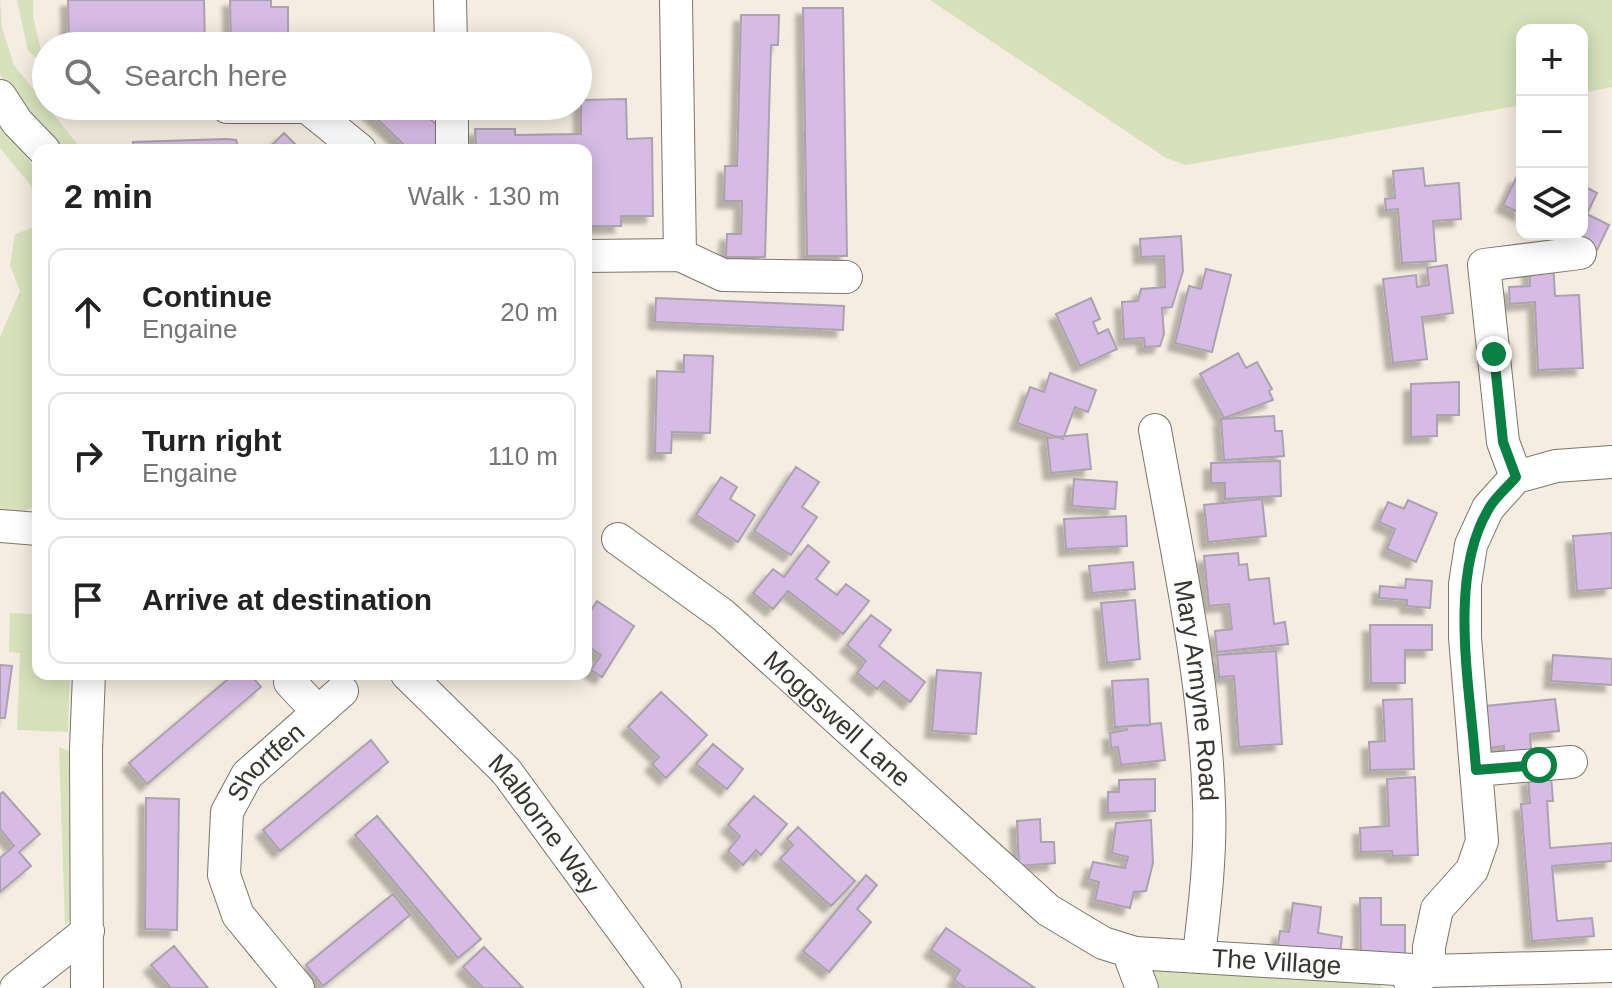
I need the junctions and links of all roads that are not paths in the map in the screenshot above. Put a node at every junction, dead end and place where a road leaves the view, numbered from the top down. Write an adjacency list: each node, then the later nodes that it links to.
1 (450, 0): 3 (street)
2 (676, 0): 11 (street)
3 (451, 32)
4 (0, 96): 7 (street)
5 (323, 120): 8 (street)
6 (452, 120): 9 (street)
7 (38, 144)
8 (353, 144)
9 (452, 144)
10 (1580, 253): 16 (street)
11 (680, 255): 12 (street); 13 (street)
12 (592, 256)
13 (846, 277)
14 (1155, 430): 28 (street, Mary Armyne Road)
15 (1612, 462): 16 (street)
16 (1516, 477): 24 (street)
17 (0, 526): 18 (street)
18 (32, 529)
19 (618, 539): 25 (street, Moggswell Lane)
20 (89, 680): 26 (street)
21 (413, 680): 35 (street, Malborne Way)
22 (290, 682): 34 (street, Shortfen)
23 (1571, 762): 24 (street)
24 (1476, 770): 30 (street)
25 (1048, 910): 27 (street, The Village)
26 (88, 931): 32 (street); 33 (street)
27 (1135, 953): 28 (street, The Village); 36 (street)
28 (1199, 955): 30 (street, The Village)
29 (1612, 966): 31 (street, The Village)
30 (1429, 971): 31 (street, The Village); 37 (street)
31 (1508, 978)
32 (16, 988)
33 (87, 988)
34 (298, 988)
35 (665, 988)
36 (1142, 988)
37 (1400, 988)

